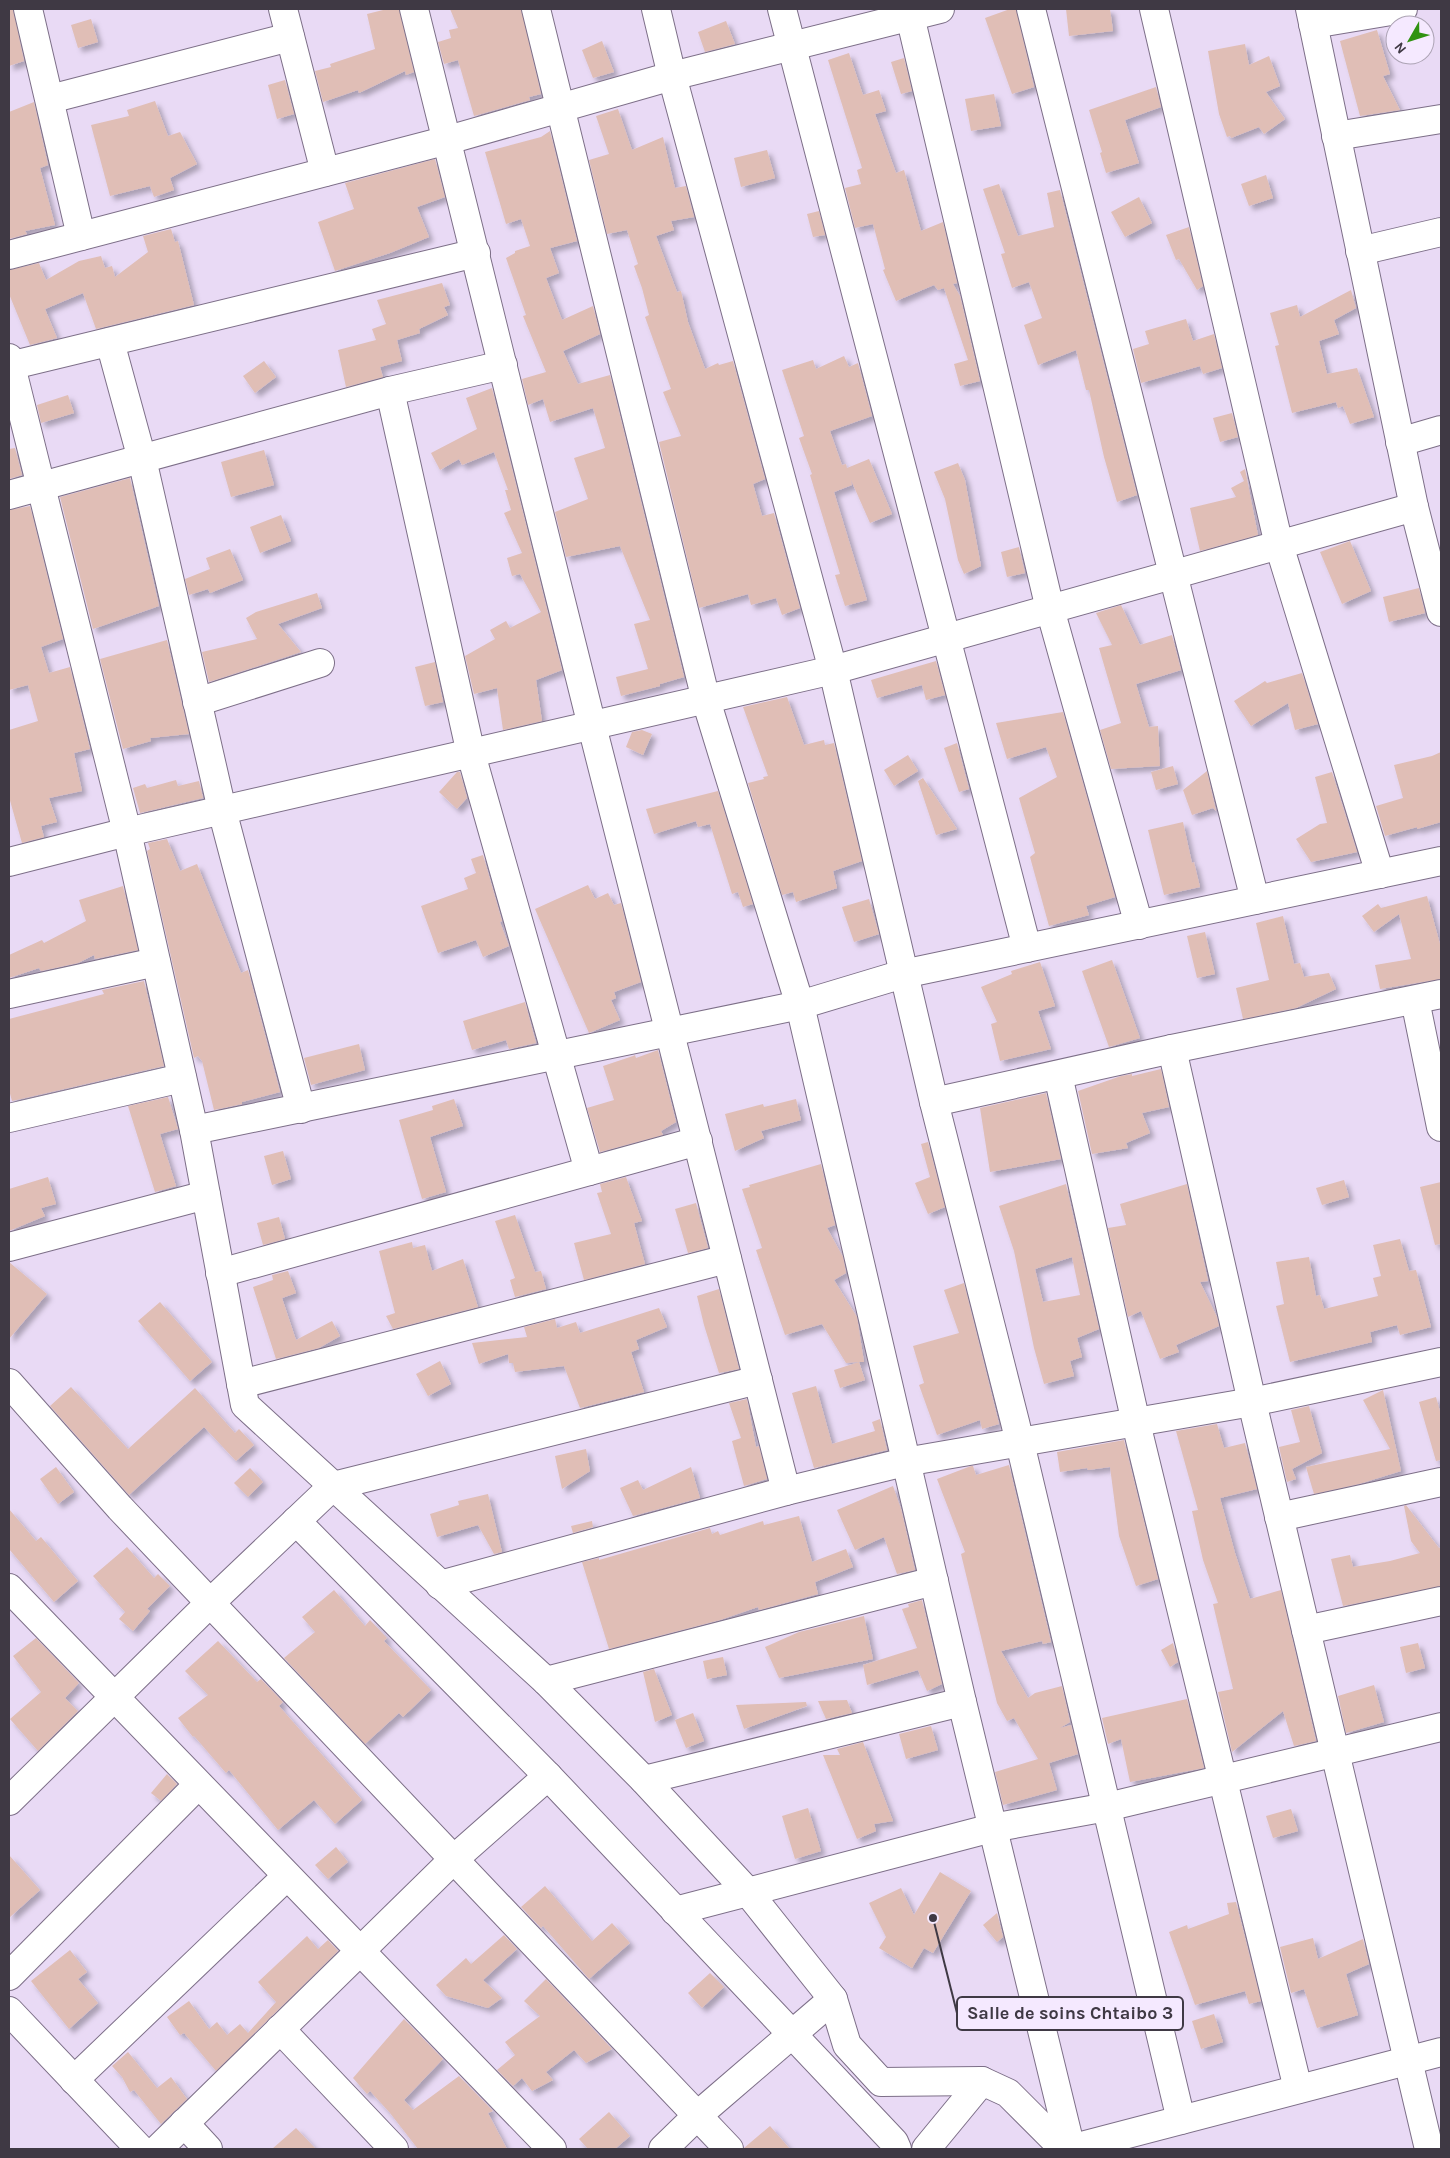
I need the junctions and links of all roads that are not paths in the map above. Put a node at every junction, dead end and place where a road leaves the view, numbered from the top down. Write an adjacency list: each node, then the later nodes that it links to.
1 (28, 9): 16 (street)
2 (282, 9): 13 (street)
3 (414, 9): 20 (street)
4 (536, 9): 17 (street)
5 (656, 9): 15 (street)
6 (782, 9): 14 (street)
7 (940, 9): 11 (street)
8 (1031, 9): 38 (street)
9 (1154, 9): 37 (street)
10 (1402, 9): 12 (street)
11 (910, 16): 14 (street); 40 (street)
12 (1311, 17): 19 (street)
13 (290, 37): 16 (street); 21 (street)
14 (792, 46): 15 (street); 42 (street)
15 (672, 76): 17 (street); 44 (street)
16 (50, 99): 23 (street)
17 (560, 108): 20 (street); 45 (street)
18 (1441, 119): 19 (street)
19 (1336, 136): 24 (street)
20 (448, 140): 21 (street); 25 (street)
21 (326, 172): 23 (street)
22 (1441, 232): 24 (street)
23 (81, 236): 26 (street)
24 (1360, 251): 32 (street)
25 (476, 253): 27 (street); 29 (street)
26 (9, 255)
27 (110, 342): 28 (street); 33 (street)
28 (9, 364): 34 (street)
29 (503, 365): 30 (street); 47 (street)
30 (390, 391): 33 (street); 48 (street)
31 (1441, 430): 32 (street)
32 (1400, 442): 36 (street)
33 (142, 459): 34 (street); 46 (street)
34 (41, 487): 35 (street); 50 (street)
35 (9, 495)
36 (1414, 507): 37 (street); 39 (street)
37 (1280, 545): 38 (street); 53 (street)
38 (1173, 575): 40 (street); 54 (street)
39 (1437, 582): 41 (street)
40 (1050, 609): 42 (street); 55 (street)
41 (1441, 612)
42 (946, 638): 44 (street); 56 (street)
43 (320, 662): 46 (street)
44 (833, 670): 45 (street); 58 (street)
45 (706, 700): 47 (street); 62 (street)
46 (197, 702): 49 (street)
47 (592, 726): 48 (street); 63 (street)
48 (471, 754): 49 (street); 65 (street)
49 (222, 810): 50 (street); 69 (street)
50 (126, 832): 52 (street); 57 (street)
51 (1441, 861): 53 (street)
52 (9, 862)
53 (1380, 874): 54 (street)
54 (1255, 900): 55 (street)
55 (1139, 924): 56 (street)
56 (1027, 948): 58 (street)
57 (156, 962): 59 (street); 67 (street)
58 (903, 974): 62 (street); 68 (street)
59 (9, 994)
60 (1441, 994): 61 (street)
61 (1415, 1000): 64 (street); 71 (street)
62 (800, 1005): 63 (street); 86 (street)
63 (671, 1033): 65 (street); 73 (street)
64 (1172, 1049): 66 (street); 83 (street)
65 (558, 1056): 69 (street); 74 (street)
66 (1058, 1074): 68 (street); 84 (street)
67 (182, 1078): 70 (street); 72 (street)
68 (934, 1102): 85 (street)
69 (301, 1109): 72 (street)
70 (9, 1118)
71 (1441, 1127)
72 (194, 1130): 75 (street)
73 (698, 1141): 74 (street); 77 (street)
74 (589, 1171): 78 (street)
75 (206, 1195): 76 (street); 78 (street)
76 (9, 1247)
77 (728, 1259): 80 (street); 82 (street)
78 (220, 1273): 82 (street)
79 (1441, 1362): 83 (street)
80 (758, 1380): 88 (street); 89 (street)
81 (9, 1383): 96 (street)
82 (241, 1384): 88 (street)
83 (1252, 1402): 84 (street); 90 (street)
84 (1136, 1423): 85 (street); 104 (street)
85 (1020, 1443): 86 (street); 108 (street)
86 (906, 1462): 89 (street); 92 (street)
87 (1441, 1482): 90 (street)
88 (334, 1486): 91 (street); 93 (street)
89 (786, 1491): 93 (street)
90 (1279, 1517): 97 (street)
91 (296, 1521): 96 (street); 103 (street)
92 (934, 1581): 98 (street); 100 (street)
93 (440, 1585): 98 (street)
94 (9, 1588): 99 (street)
95 (1441, 1601): 97 (street)
96 (210, 1603): 99 (street); 110 (street)
97 (1306, 1630): 102 (street)
98 (546, 1681): 105 (street)
99 (114, 1698): 106 (street); 107 (street)
100 (962, 1702): 105 (street); 109 (street)
101 (1441, 1727): 102 (street)
102 (1335, 1752): 104 (street); 121 (street)
103 (548, 1776): 110 (street); 113 (street)
104 (1223, 1778): 108 (street); 124 (street)
105 (644, 1780): 112 (street)
106 (198, 1784): 111 (street); 115 (street)
107 (13, 1786)
108 (1107, 1807): 109 (street); 126 (street)
109 (992, 1828): 112 (street); 138 (street)
110 (454, 1859): 114 (street); 125 (street)
111 (287, 1876): 114 (street); 122 (street)
112 (747, 1891): 113 (street); 116 (street)
113 (675, 1911): 119 (street)
114 (360, 1951): 118 (street); 132 (street)
115 (9, 1976)
116 (833, 1999): 119 (street); 123 (street)
117 (9, 2011): 122 (street)
118 (280, 2029): 127 (street); 131 (street)
119 (792, 2034): 125 (street); 135 (street)
120 (1441, 2052): 121 (street)
121 (1408, 2060): 124 (street); 139 (street)
122 (74, 2080): 128 (street)
123 (982, 2081): 136 (street); 137 (street)
124 (1298, 2089): 126 (street)
125 (698, 2115): 133 (street); 134 (street)
126 (1181, 2120): 138 (street)
127 (184, 2123): 129 (street); 130 (street)
128 (140, 2149)
129 (158, 2149)
130 (208, 2149)
131 (394, 2149)
132 (552, 2149)
133 (663, 2149)
134 (729, 2149)
135 (897, 2149)
136 (926, 2149)
137 (1064, 2149)
138 (1070, 2149)
139 (1429, 2149)

